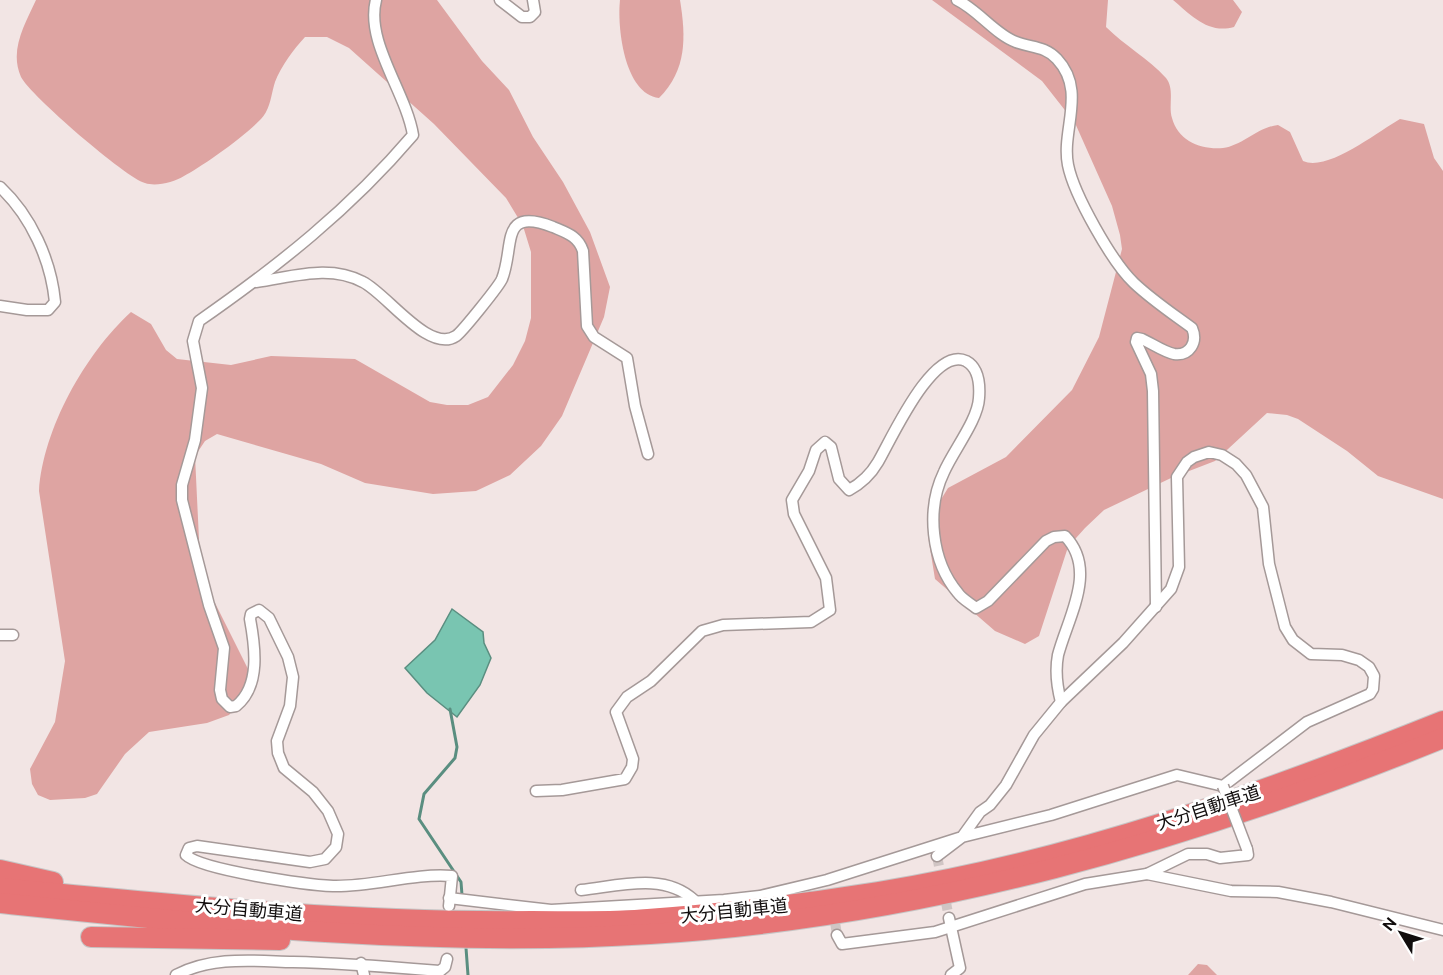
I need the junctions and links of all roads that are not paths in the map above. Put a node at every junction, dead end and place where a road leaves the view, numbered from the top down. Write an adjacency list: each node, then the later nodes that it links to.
1 (376, 0): 6 (street)
2 (500, 0): 3 (street)
3 (533, 0)
4 (957, 0): 9 (street)
5 (0, 187): 7 (street)
6 (253, 282): 8 (street); 25 (street)
7 (0, 306)
8 (648, 454)
9 (1156, 607): 12 (street); 15 (street)
10 (0, 635): 11 (street)
11 (13, 635)
12 (1061, 702): 16 (street); 17 (street)
13 (1443, 721): 27 (highway, 大分自動車道)
14 (1443, 738): 32 (highway, 大分自動車道)
15 (1222, 786): 17 (street); 20 (street, bridge)
16 (537, 791)
17 (962, 837): 18 (street); 21 (street)
18 (937, 856)
19 (0, 870): 27 (highway)
20 (1147, 874): 28 (street); 29 (street)
21 (827, 880): 24 (street); 25 (street)
22 (0, 888): 27 (highway, 大分自動車道)
23 (581, 890): 25 (street)
24 (830, 892)
25 (694, 900)
26 (0, 903): 32 (highway, 大分自動車道)
27 (319, 915)
28 (950, 922): 30 (street); 37 (street)
29 (1443, 930)
30 (837, 935)
31 (90, 937): 32 (highway)
32 (487, 939)
33 (447, 959): 34 (street)
34 (361, 963): 35 (street); 36 (street)
35 (176, 975)
36 (364, 975)
37 (951, 975)

